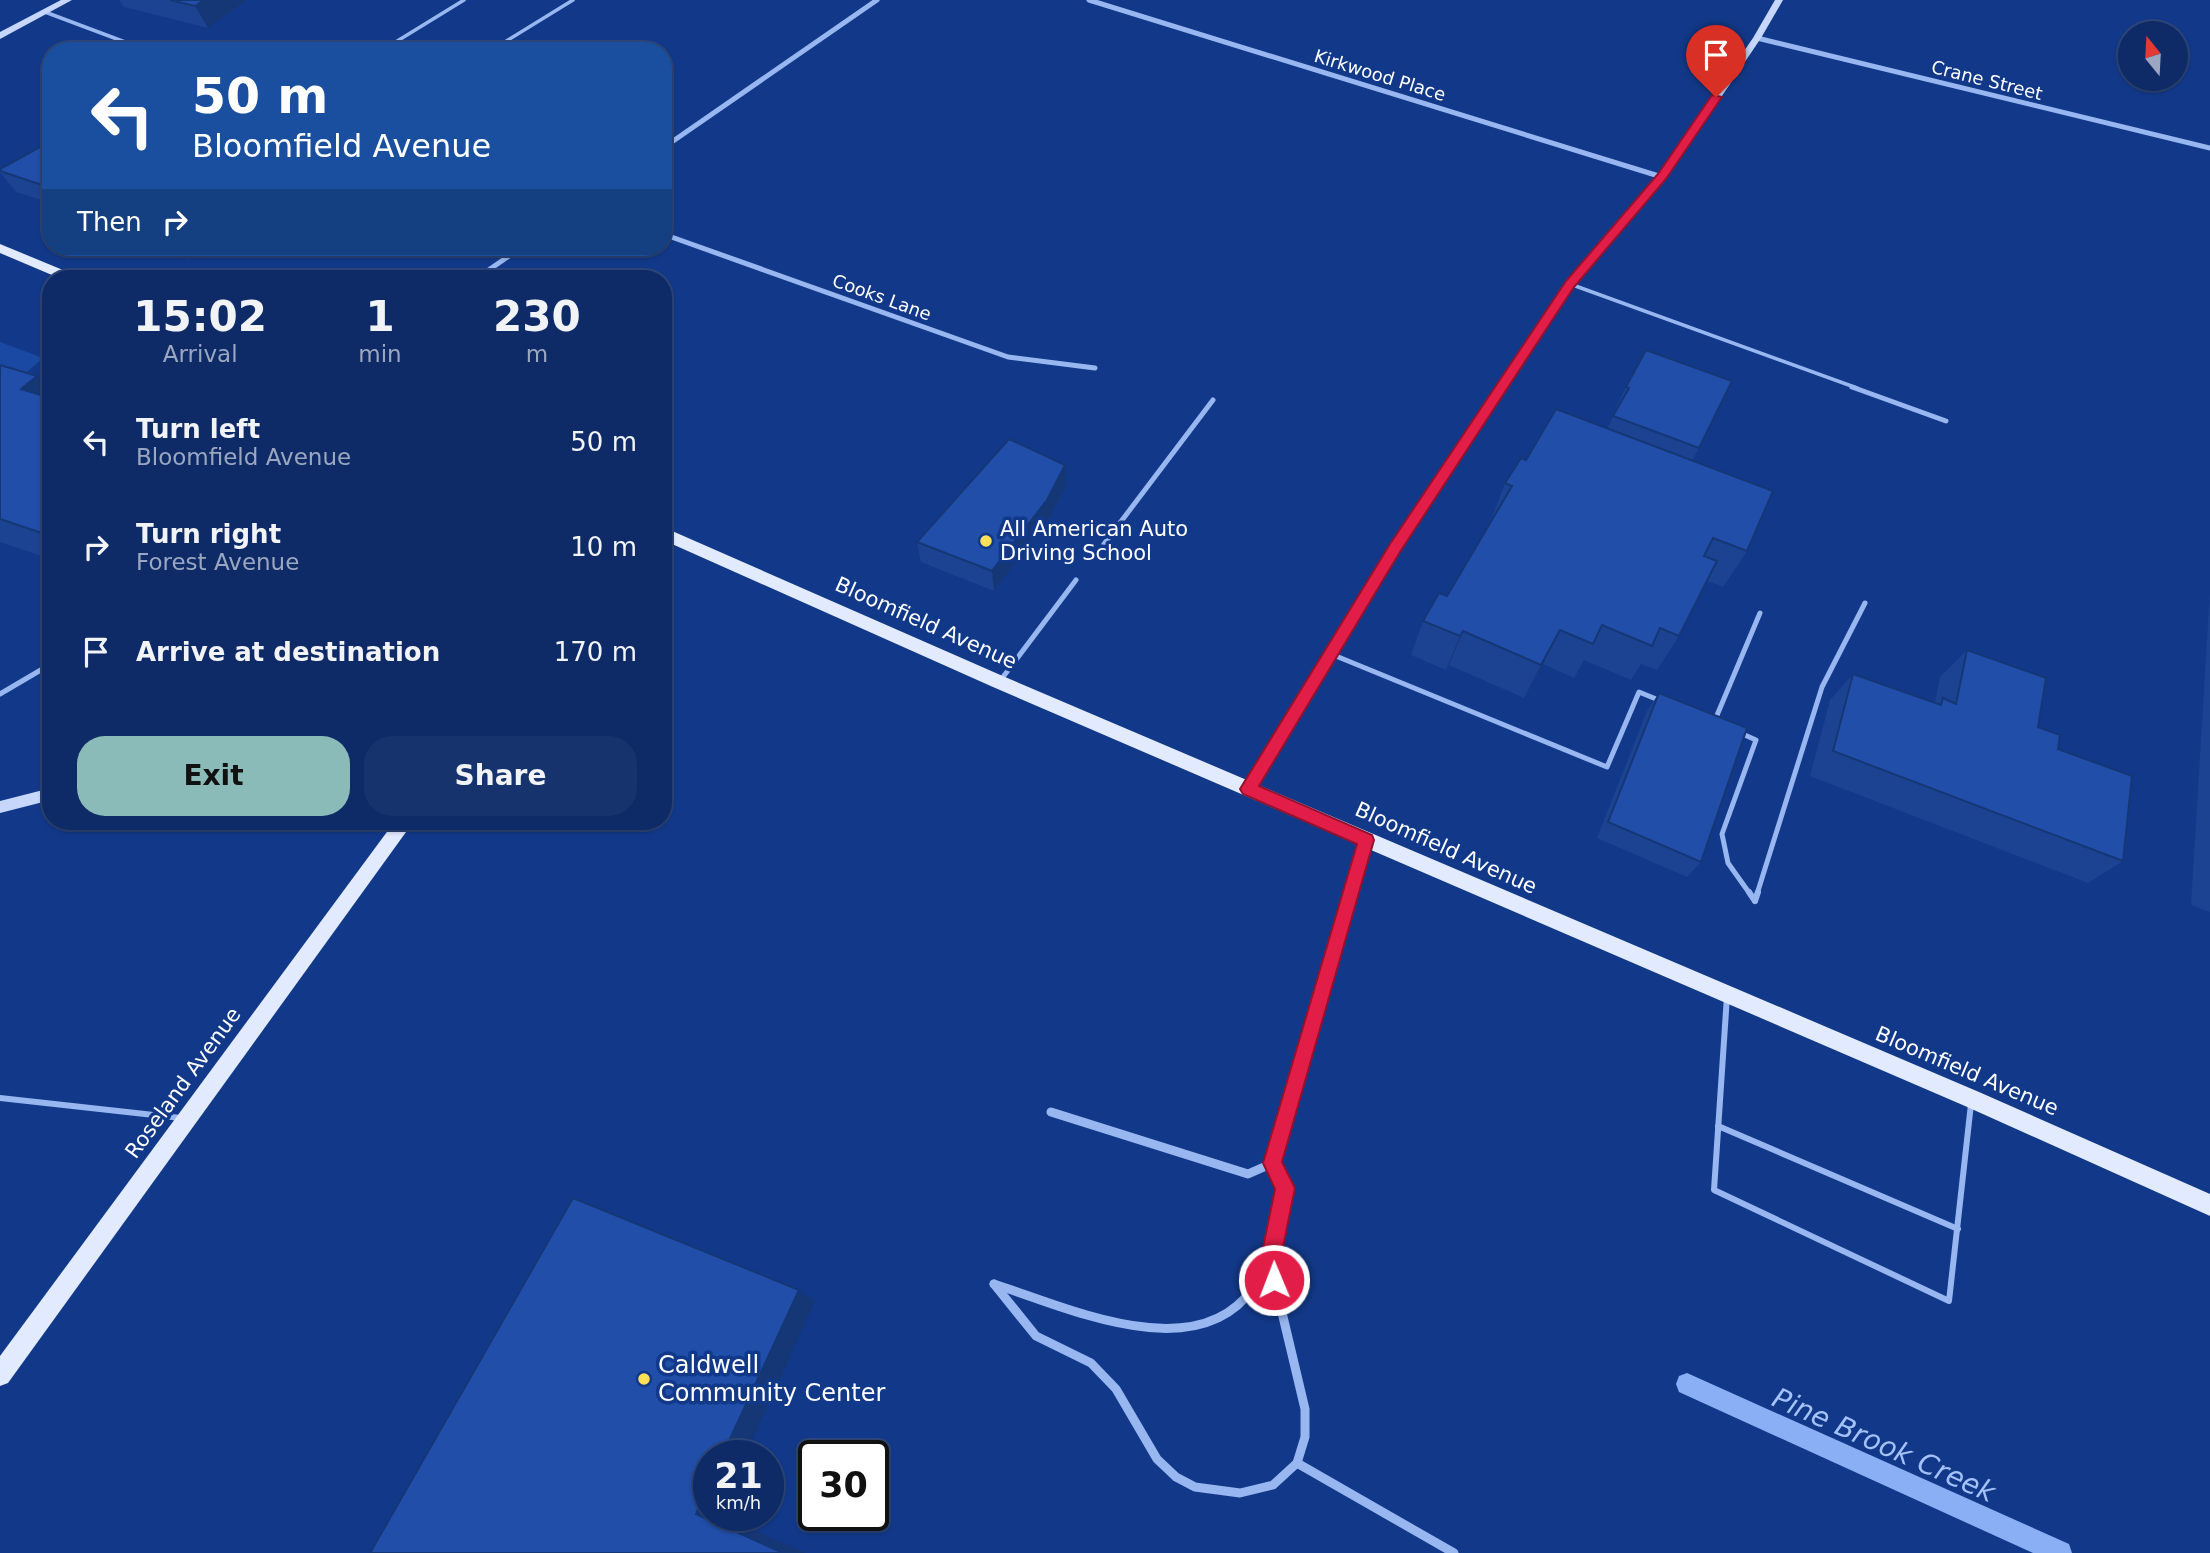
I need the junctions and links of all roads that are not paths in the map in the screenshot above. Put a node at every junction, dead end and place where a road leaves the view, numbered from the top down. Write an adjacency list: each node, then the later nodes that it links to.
1 (68, 0): 7 (street)
2 (464, 0): 11 (lane)
3 (573, 0): 12 (lane)
4 (877, 0): 13 (street)
5 (1089, 0): 15 (street, Kirkwood Place)
6 (1779, 0): 9 (street)
7 (45, 12): 8 (street); 10 (lane)
8 (0, 36)
9 (1757, 38): 14 (street, Crane Street); 15 (street)
10 (125, 42)
11 (397, 42)
12 (504, 42)
13 (672, 142)
14 (2210, 148)
15 (1662, 177): 21 (street)
16 (672, 237): 22 (street, Cooks Lane)
17 (0, 248): 19 (main road)
18 (509, 256): 20 (street)
19 (51, 270)
20 (489, 270)
21 (1570, 284): 24 (lane); 30 (street)
22 (1095, 368)
23 (1213, 400): 26 (lane)
24 (1946, 421)
25 (672, 537): 32 (main road, Bloomfield Avenue)
26 (1104, 544)
27 (1076, 580): 32 (lane)
28 (1865, 603): 38 (lane)
29 (1760, 613): 36 (lane)
30 (1331, 654): 34 (lane); 39 (street)
31 (42, 669): 33 (lane)
32 (999, 682): 39 (main road, Bloomfield Avenue)
33 (0, 694)
34 (1664, 702)
35 (1702, 717): 36 (lane)
36 (1714, 722): 37 (lane)
37 (1725, 727)
38 (1735, 731)
39 (1248, 789): 43 (main road, Bloomfield Avenue)
40 (42, 796): 41 (street)
41 (0, 807)
42 (398, 830): 48 (main road, Roseland Avenue)
43 (1366, 840): 44 (main road, Bloomfield Avenue); 50 (street)
44 (1727, 996): 46 (main road, Bloomfield Avenue); 49 (lane)
45 (0, 1098): 48 (lane)
46 (1972, 1099): 51 (main road, Bloomfield Avenue); 52 (lane)
47 (1051, 1112): 50 (street)
48 (187, 1119): 54 (main road, Roseland Avenue)
49 (1718, 1126): 52 (lane); 52 (lane)
50 (1273, 1163): 53 (street)
51 (2210, 1205)
52 (1958, 1229)
53 (1270, 1262): 55 (street); 55 (street)
54 (0, 1375)
55 (1297, 1463): 56 (street)
56 (1454, 1553)

